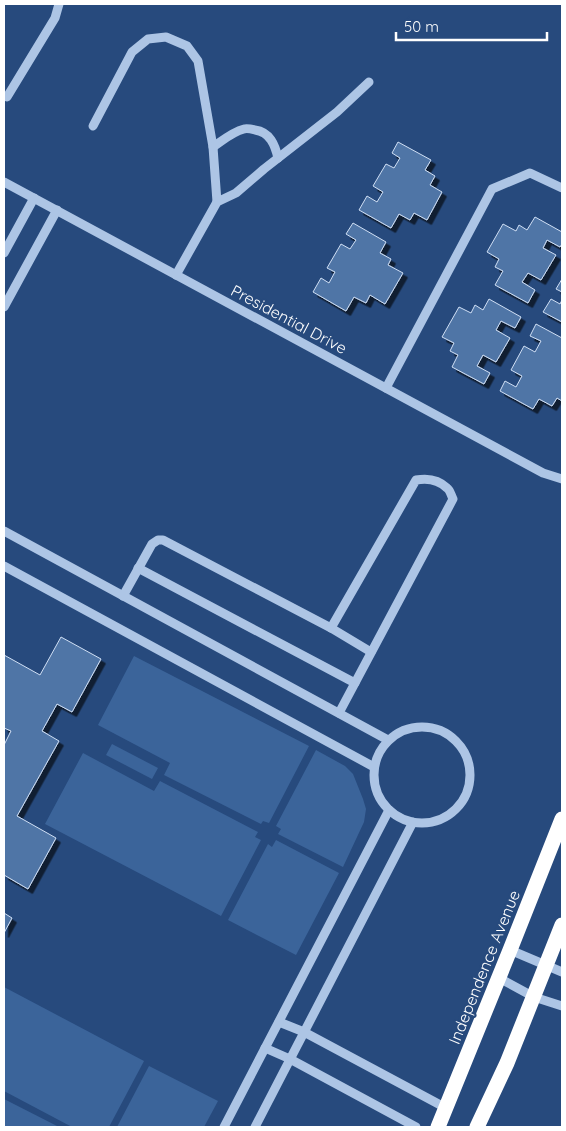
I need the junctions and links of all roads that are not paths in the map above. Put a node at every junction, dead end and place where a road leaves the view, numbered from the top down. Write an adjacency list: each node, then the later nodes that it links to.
1 (59, 4): 3 (street)
2 (369, 82): 6 (street)
3 (8, 97)
4 (93, 126): 5 (street)
5 (213, 147): 6 (street); 10 (street)
6 (278, 158): 10 (street)
7 (4, 182): 9 (street, Presidential Drive)
8 (562, 188): 15 (street)
9 (34, 198): 11 (street, Presidential Drive); 12 (street)
10 (216, 202): 13 (street)
11 (57, 210): 13 (street, Presidential Drive); 14 (street)
12 (4, 254)
13 (176, 275): 15 (street, Presidential Drive)
14 (4, 307)
15 (386, 388): 16 (street, Presidential Drive)
16 (562, 479)
17 (4, 531): 20 (street)
18 (4, 566): 26 (street)
19 (138, 568): 20 (street); 21 (street); 23 (street)
20 (123, 596): 24 (street)
21 (331, 628): 22 (street); 22 (street)
22 (372, 652): 23 (street)
23 (355, 683): 24 (street)
24 (339, 713): 25 (street)
25 (388, 740): 26 (street); 29 (street)
26 (374, 767): 27 (street)
27 (389, 810): 29 (street); 37 (street)
28 (562, 819): 31 (highway, Independence Avenue)
29 (413, 822): 38 (street)
30 (562, 925): 32 (highway)
31 (510, 950): 32 (street); 34 (highway, Independence Avenue)
32 (546, 966): 33 (street); 35 (highway)
33 (562, 972)
34 (499, 978): 35 (street); 41 (highway, Independence Avenue)
35 (534, 997): 36 (street); 46 (highway)
36 (562, 1006)
37 (279, 1022): 38 (street); 39 (street)
38 (304, 1032): 40 (street); 41 (street)
39 (265, 1048): 40 (street); 42 (street)
40 (290, 1059): 43 (street); 44 (street)
41 (446, 1108): 45 (highway, Independence Avenue)
42 (224, 1127)
43 (255, 1127)
44 (416, 1127)
45 (438, 1127)
46 (477, 1127)

